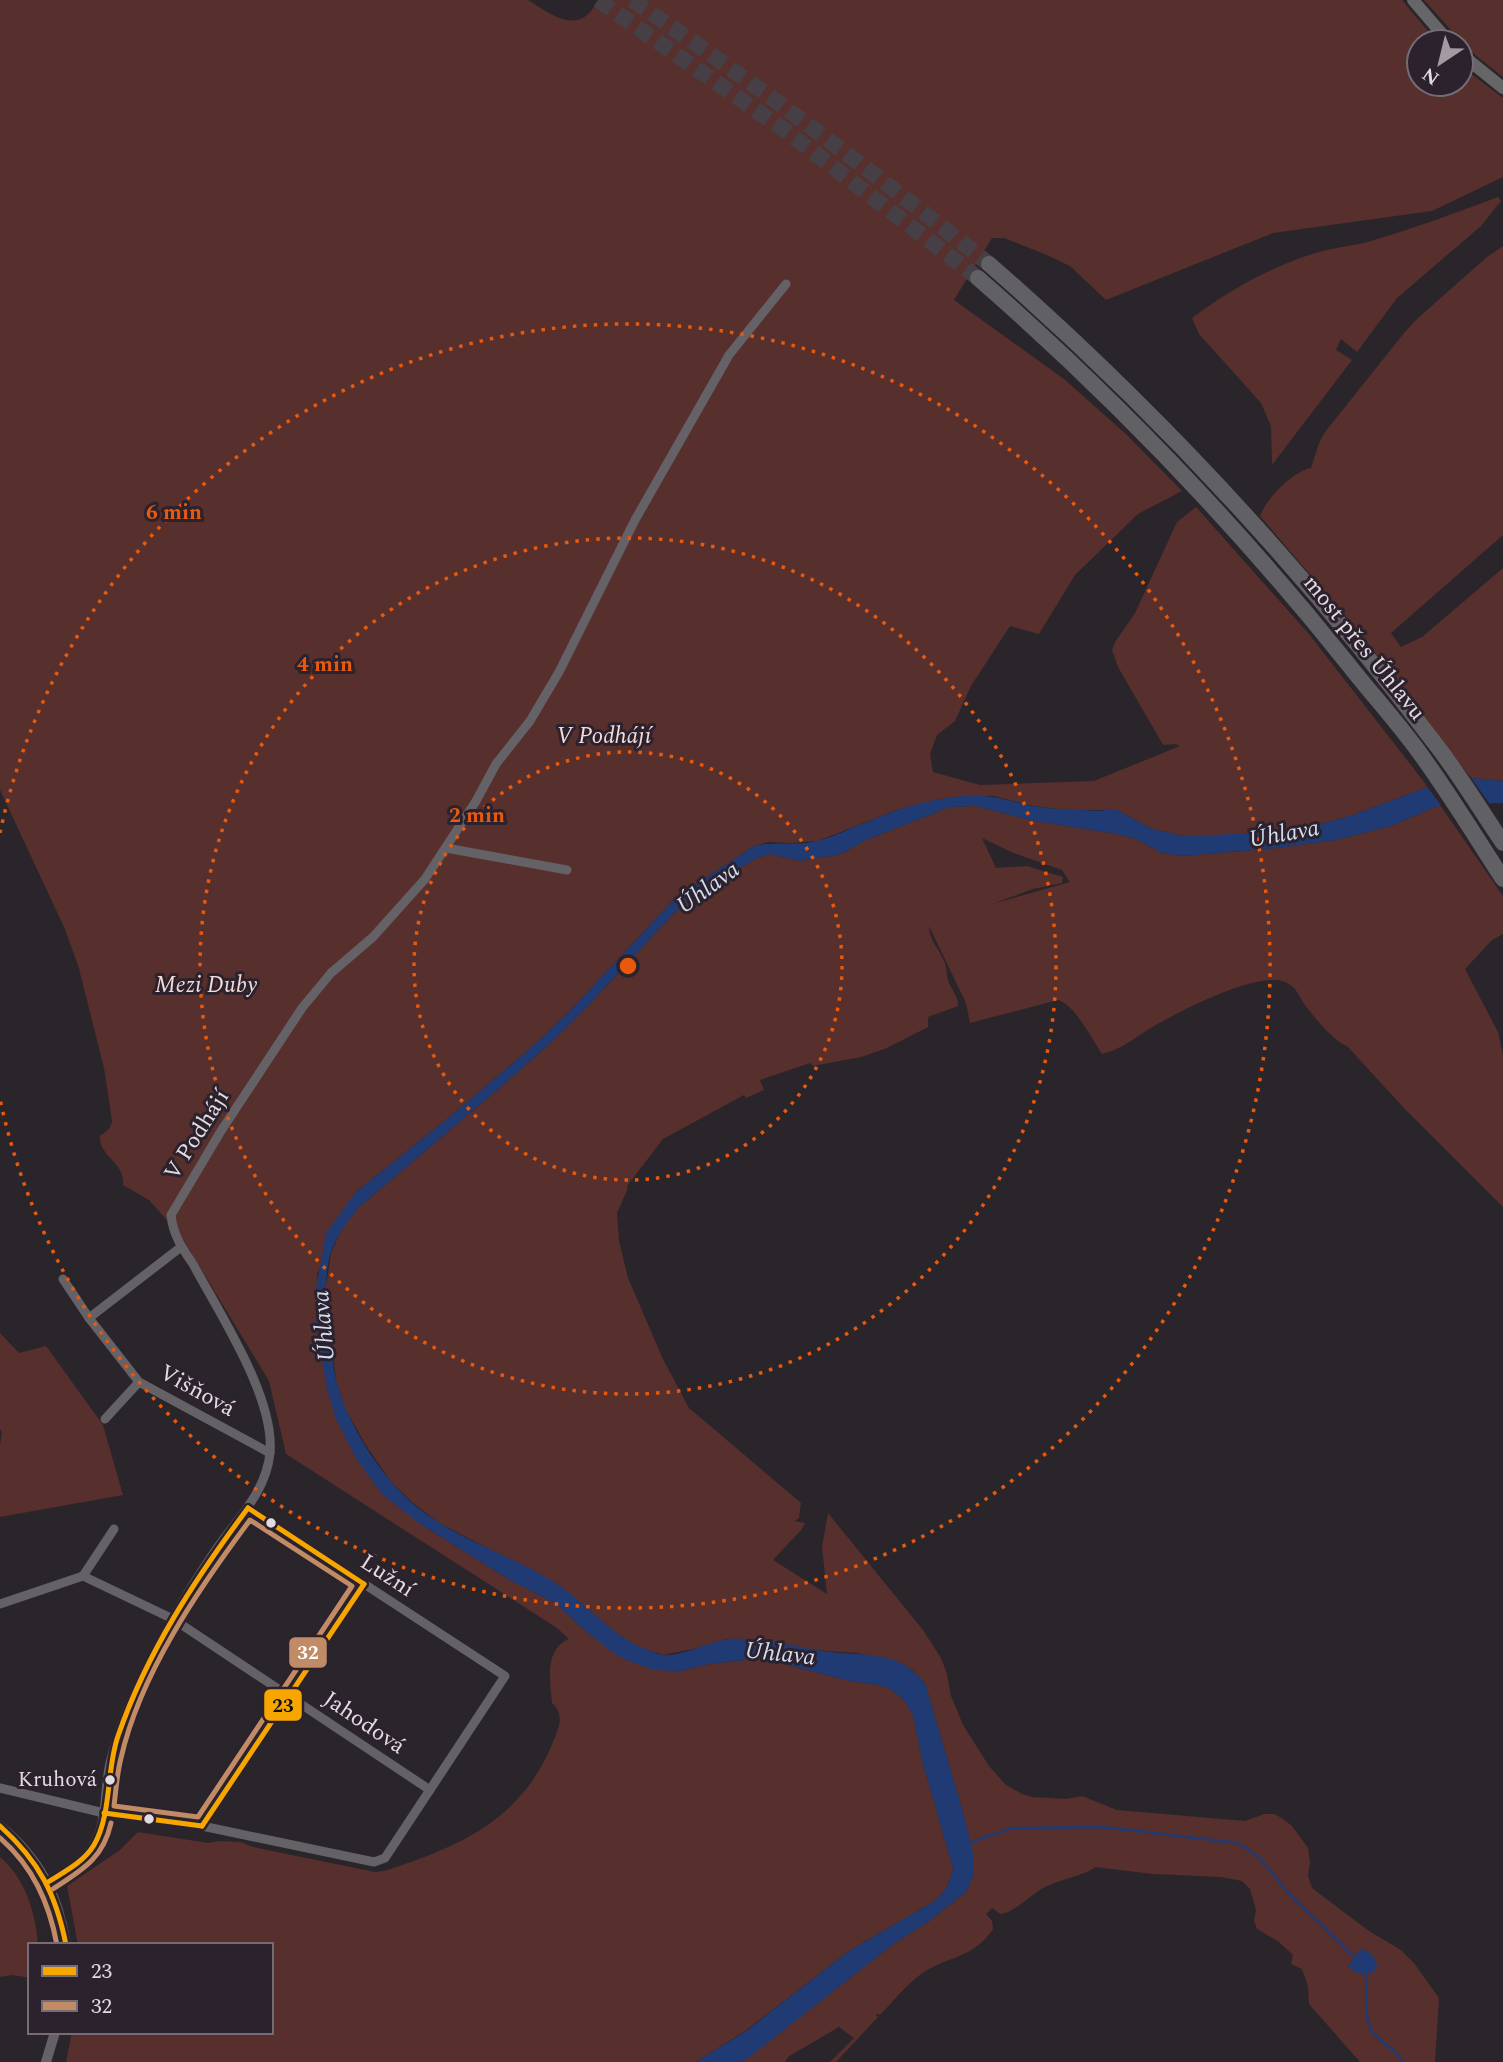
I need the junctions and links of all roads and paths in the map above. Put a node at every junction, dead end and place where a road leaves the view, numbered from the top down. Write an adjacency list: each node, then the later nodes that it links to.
1 (1413, 0): 2 (main road)
2 (1437, 28)
3 (1475, 65): 4 (main road)
4 (1503, 88)
5 (989, 264): 8 (highway, most přes Úhlavu)
6 (978, 278): 11 (highway, most přes Úhlavu)
7 (786, 284): 9 (street, V Podhájí)
8 (1503, 843)
9 (446, 848): 10 (street); 12 (street, V Podhájí)
10 (568, 870)
11 (1503, 879)
12 (181, 1247): 14 (street); 17 (street, V Podhájí)
13 (63, 1279): 14 (street, Višňová)
14 (89, 1318): 15 (street, Višňová)
15 (139, 1382): 16 (street); 17 (street, Višňová)
16 (105, 1419)
17 (270, 1453): 18 (street, V Podhájí)
18 (248, 1508): 21 (street, Lužní); 23 (street, V Podhájí)
19 (114, 1529): 20 (street)
20 (83, 1576): 22 (street); 23 (street)
21 (364, 1584): 24 (street); 26 (street, Lužní)
22 (0, 1604)
23 (173, 1619): 24 (street, Jahodová); 27 (street, V Podhájí)
24 (289, 1697): 26 (street, Jahodová); 29 (street)
25 (0, 1788): 27 (street)
26 (430, 1790): 29 (street)
27 (104, 1813): 29 (street); 30 (street, V Podhájí)
28 (0, 1826): 30 (street)
29 (202, 1826)
30 (48, 1882): 31 (street)
31 (66, 1943)
32 (54, 2034): 33 (street)
33 (46, 2062)

